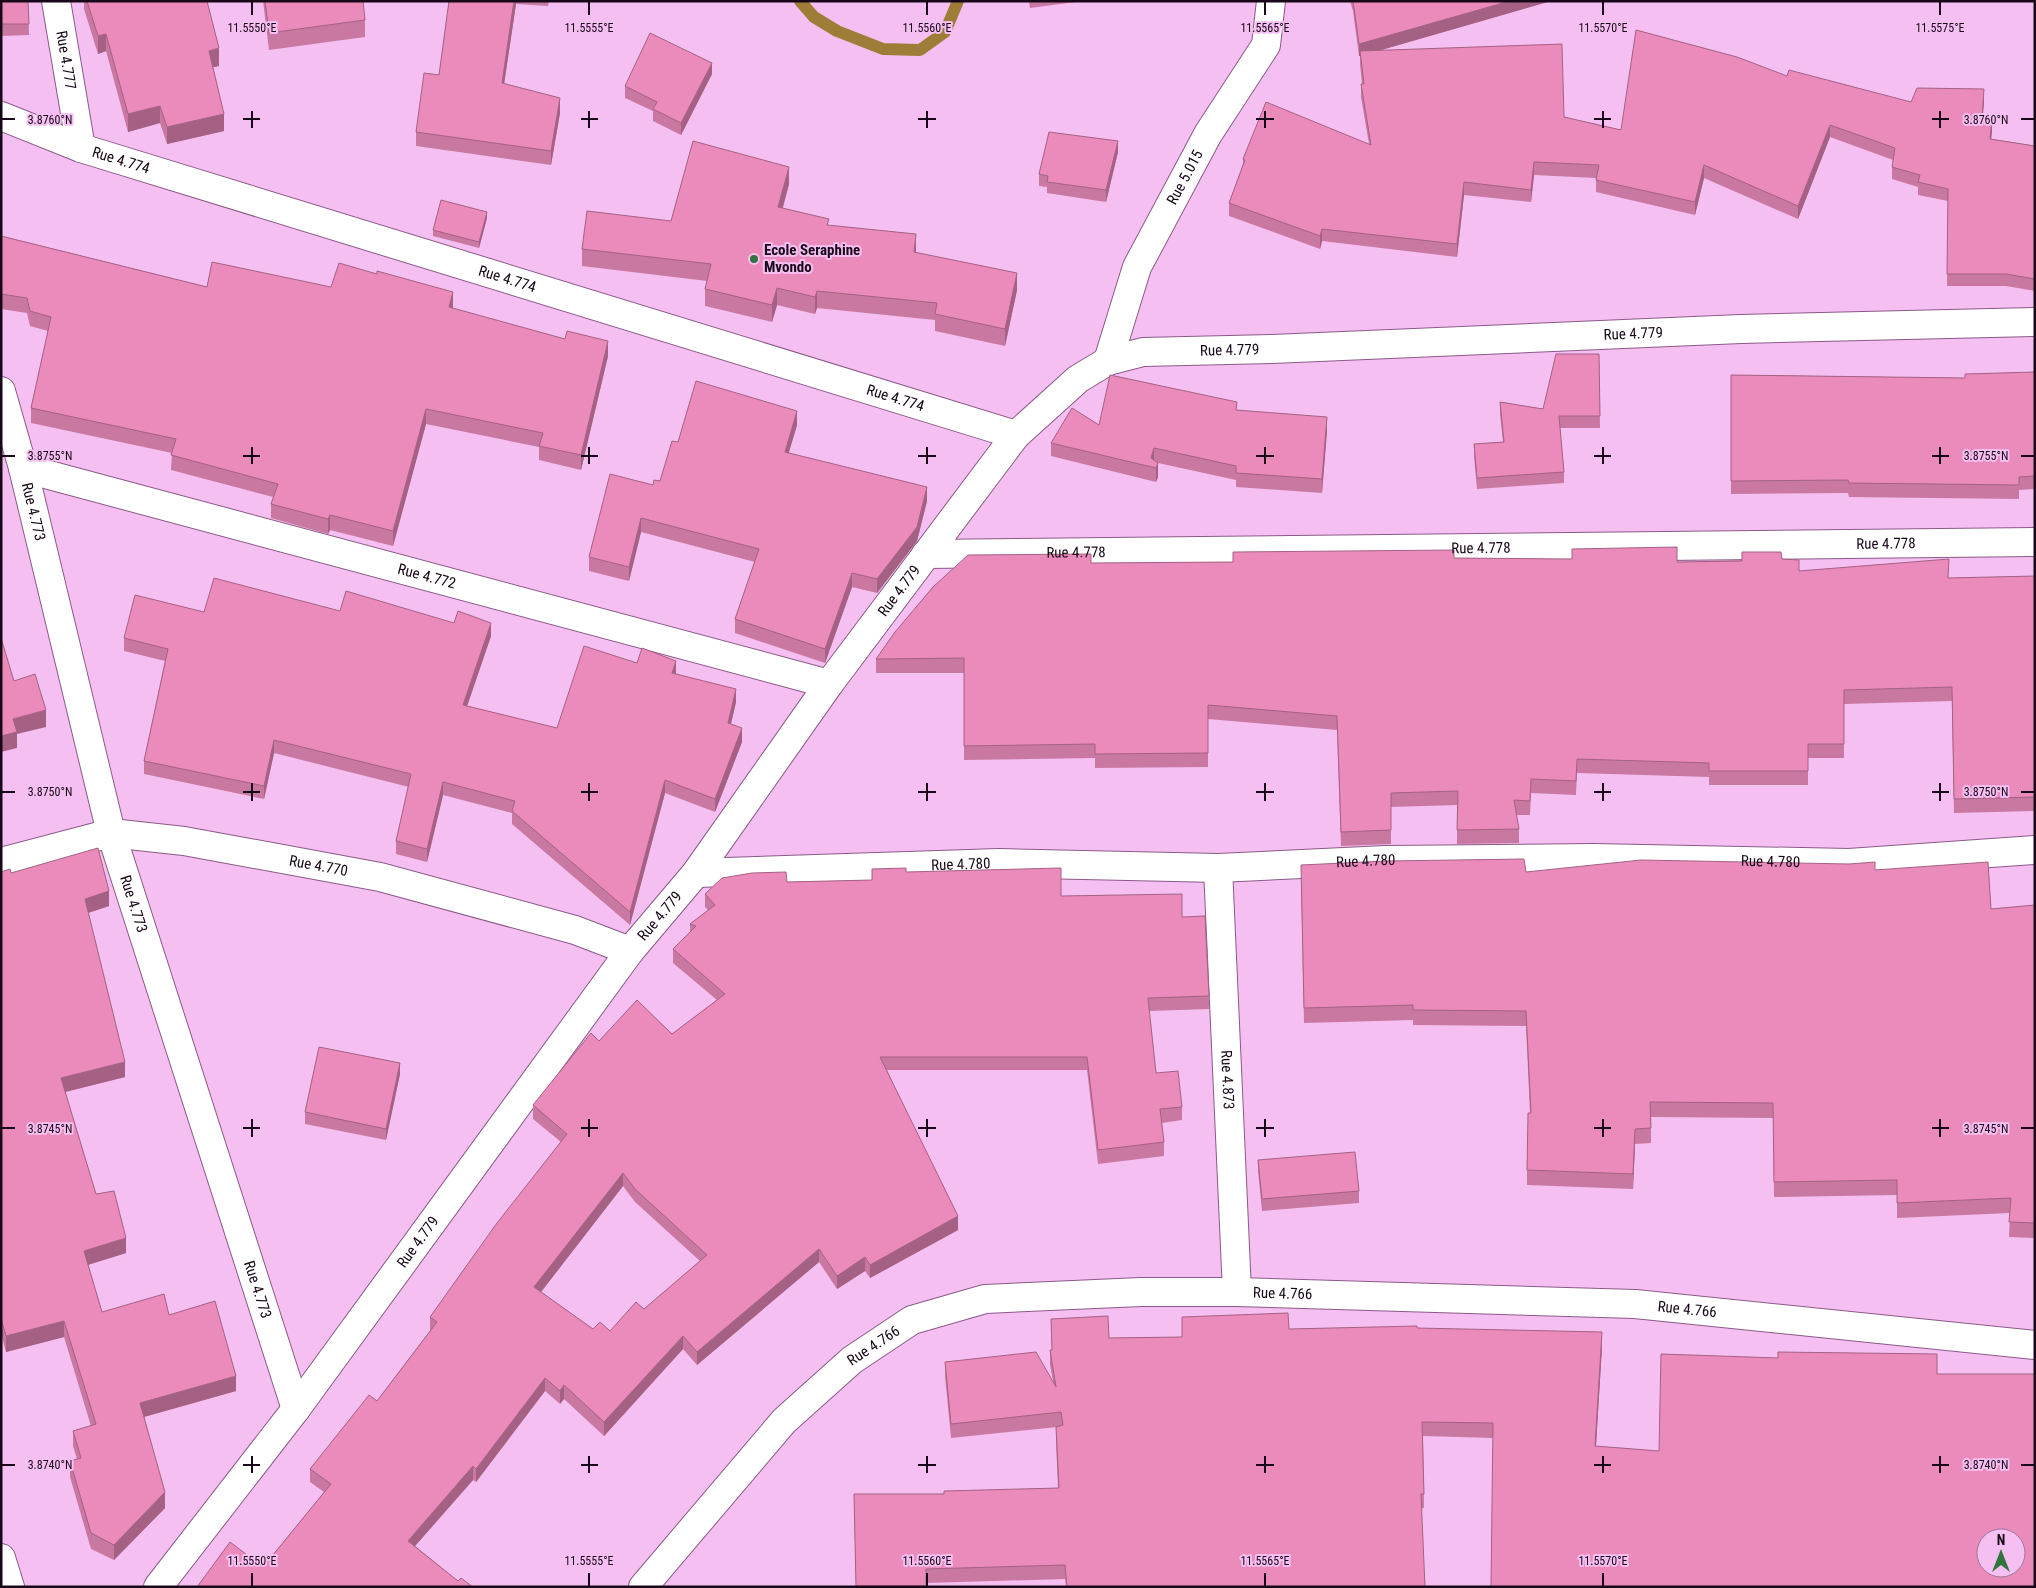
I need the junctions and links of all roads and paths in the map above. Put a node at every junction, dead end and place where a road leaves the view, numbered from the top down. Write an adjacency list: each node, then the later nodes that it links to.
1 (56, 1): 4 (street, Rue 4.777)
2 (1271, 1): 6 (street, Rue 5.015)
3 (1, 116): 4 (street, Rue 4.774)
4 (81, 148): 8 (street, Rue 4.774)
5 (2035, 322): 6 (street, Rue 4.779)
6 (1108, 361): 8 (street, Rue 4.779)
7 (1, 391): 9 (street, Rue 4.773)
8 (1016, 435): 11 (street, Rue 4.779)
9 (23, 468): 12 (street, Rue 4.772); 13 (street, Rue 4.773)
10 (2035, 542): 11 (street, Rue 4.778)
11 (926, 554): 12 (street, Rue 4.779)
12 (829, 684): 17 (street, Rue 4.779)
13 (111, 833): 15 (street, Rue 4.770); 18 (street, Rue 4.770); 21 (street, Rue 4.773)
14 (2035, 850): 16 (street, Rue 4.780)
15 (1, 862)
16 (1218, 868): 17 (street, Rue 4.780); 19 (street, Rue 4.873)
17 (696, 873): 18 (street, Rue 4.779)
18 (630, 951): 21 (street, Rue 4.779)
19 (1236, 1292): 20 (street, Rue 4.766); 25 (street, Rue 4.766)
20 (2035, 1345)
21 (296, 1409): 24 (street, Rue 4.779)
22 (1, 1558): 23 (street)
23 (10, 1587)
24 (158, 1587)
25 (643, 1587)

